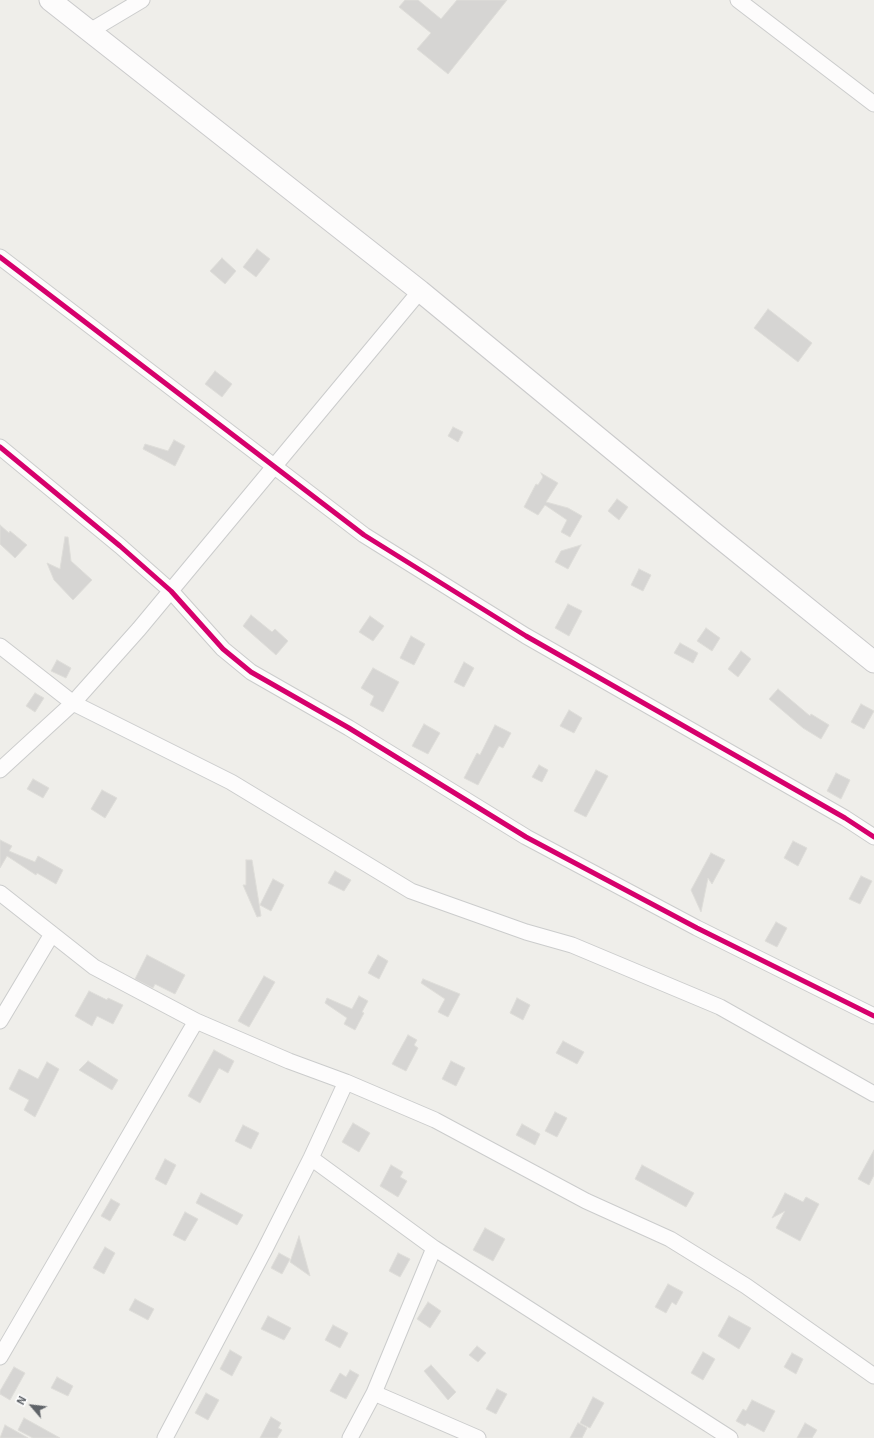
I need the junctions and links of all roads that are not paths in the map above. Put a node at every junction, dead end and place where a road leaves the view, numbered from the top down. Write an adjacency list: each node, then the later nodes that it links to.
1 (50, 0): 4 (main road)
2 (142, 0): 4 (street)
3 (738, 0): 5 (street)
4 (90, 31): 7 (main road)
5 (874, 104)
6 (0, 257): 9 (street)
7 (420, 291): 9 (street); 12 (main road)
8 (0, 447): 10 (street)
9 (275, 466): 10 (street); 15 (street)
10 (171, 591): 13 (street); 18 (street)
11 (0, 646): 13 (street)
12 (874, 662)
13 (73, 703): 14 (street); 22 (street)
14 (0, 770)
15 (874, 837)
16 (0, 893): 17 (street)
17 (52, 934): 19 (street); 20 (street)
18 (874, 1016)
19 (0, 1021)
20 (196, 1021): 21 (street); 25 (street)
21 (346, 1082): 23 (street); 26 (street)
22 (874, 1094)
23 (311, 1158): 24 (street); 28 (street)
24 (434, 1248): 27 (street); 31 (street)
25 (0, 1357)
26 (874, 1376)
27 (374, 1393): 29 (street); 30 (street)
28 (164, 1438)
29 (350, 1438)
30 (478, 1438)
31 (730, 1438)

